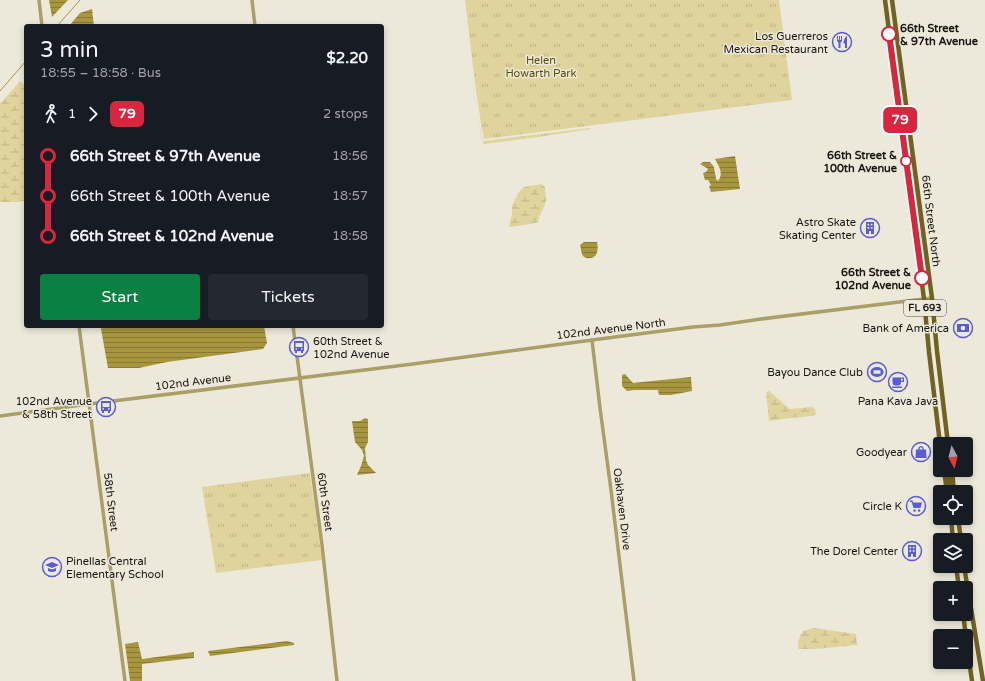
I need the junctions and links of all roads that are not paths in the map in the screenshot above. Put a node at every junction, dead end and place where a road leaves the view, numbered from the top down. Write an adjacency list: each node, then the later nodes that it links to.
1 (39, 0): 5 (street)
2 (252, 0): 6 (street)
3 (885, 0): 8 (main road, 66th Street North / FL 693)
4 (892, 0): 7 (main road, 66th Street North / FL 693)
5 (42, 24)
6 (255, 24)
7 (932, 298): 8 (street); 16 (main road, 66th Street North / FL 693)
8 (924, 299): 11 (street, 102nd Avenue North); 15 (main road, 66th Street North / FL 693)
9 (79, 328): 13 (street, 58th Street)
10 (293, 328): 12 (street, 60th Street)
11 (592, 340): 12 (street, 102nd Avenue North); 21 (street, Oakhaven Drive)
12 (300, 378): 13 (street, 102nd Avenue); 20 (street, 60th Street)
13 (89, 404): 14 (street); 19 (street, 58th Street)
14 (0, 416)
15 (939, 437)
16 (947, 437)
17 (965, 573): 23 (main road)
18 (970, 669): 22 (main road)
19 (125, 681)
20 (337, 681)
21 (634, 681)
22 (972, 681)
23 (983, 681)

